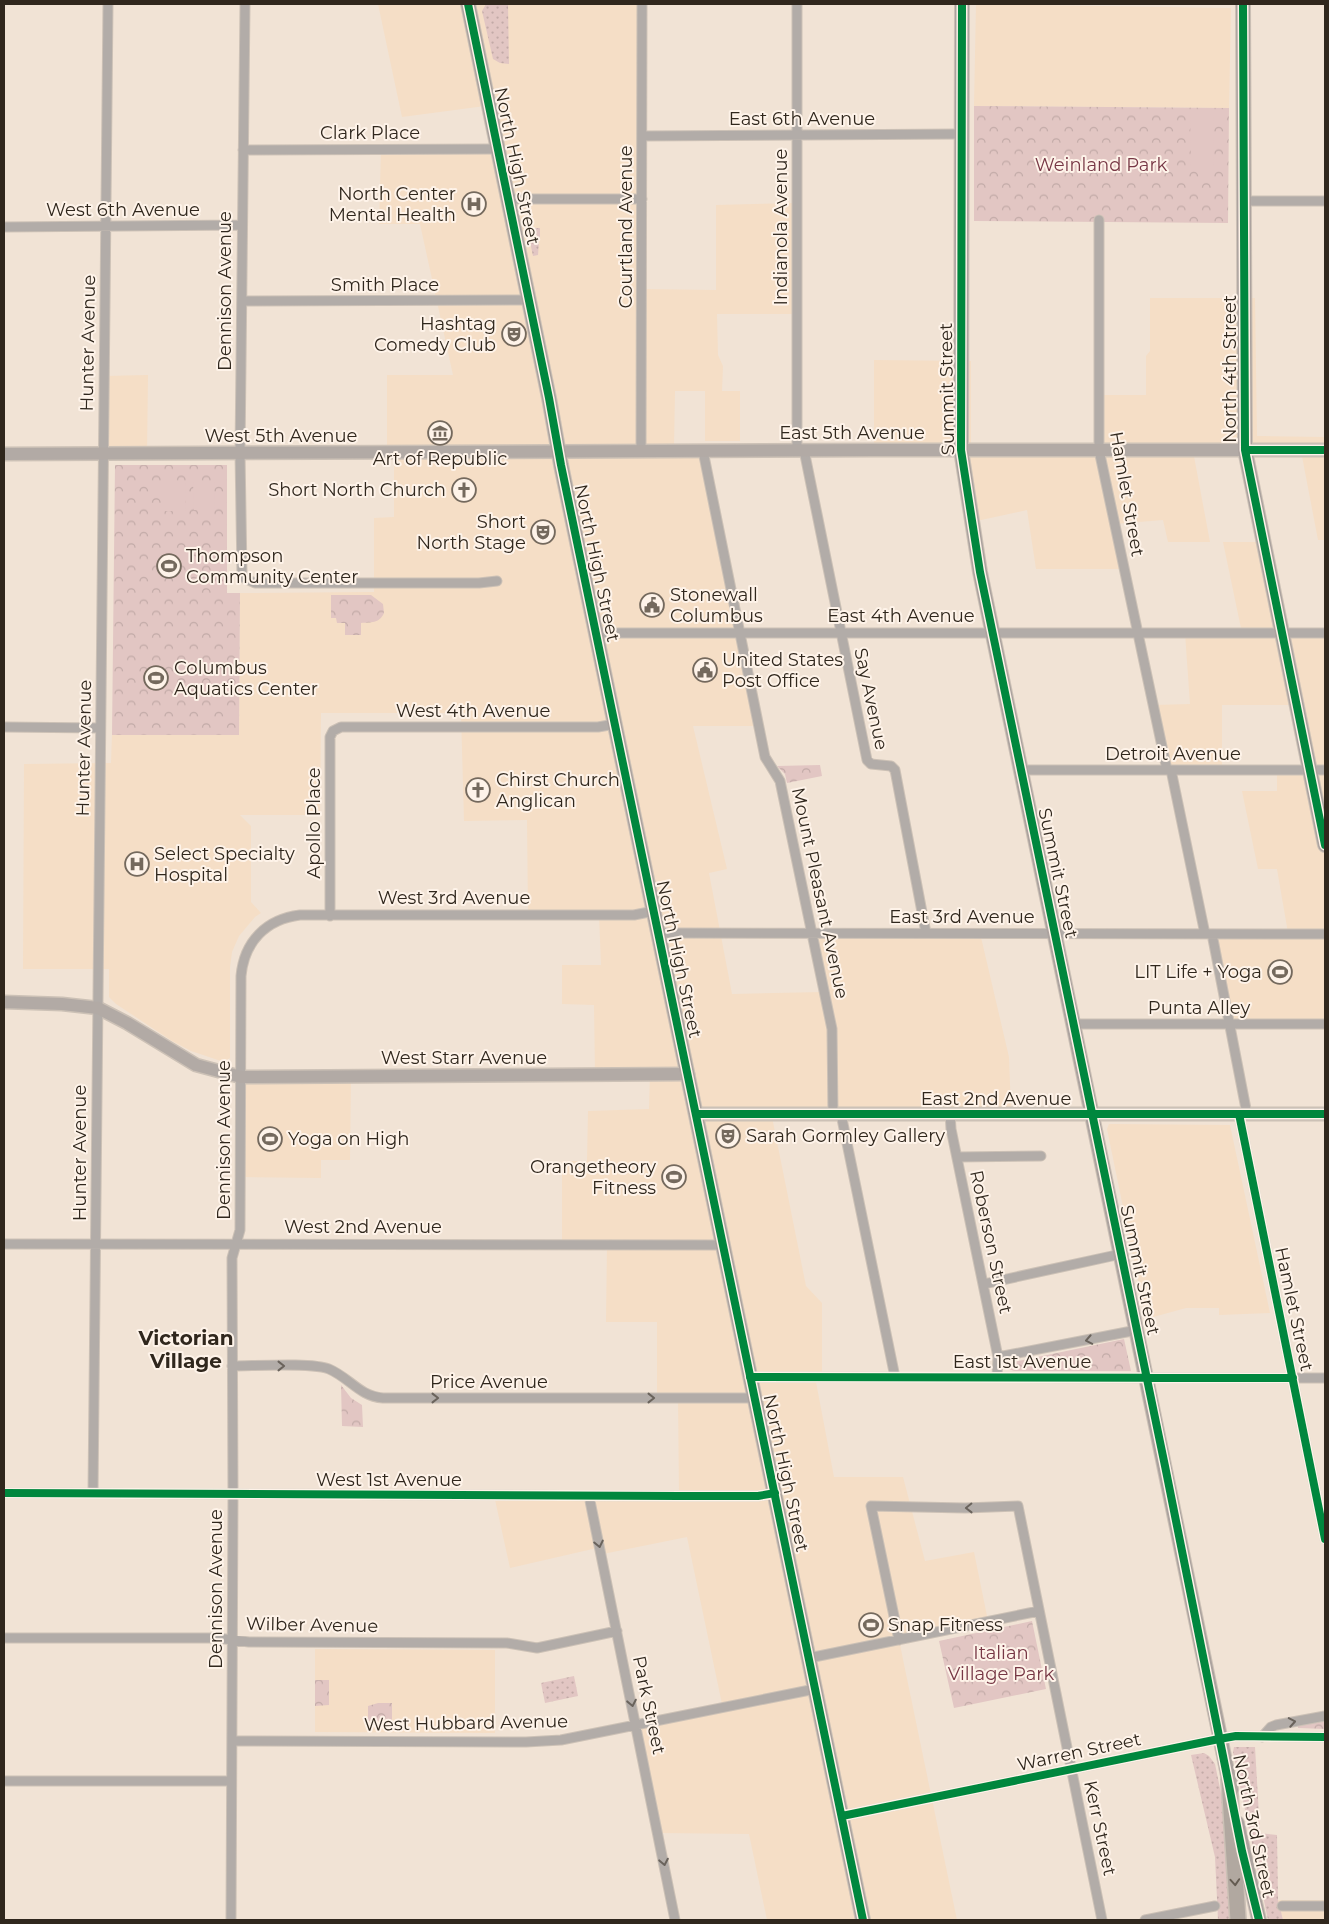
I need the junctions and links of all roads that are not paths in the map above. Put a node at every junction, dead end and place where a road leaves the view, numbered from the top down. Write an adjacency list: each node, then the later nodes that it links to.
1 (108, 4): 19 (street, Hunter Avenue)
2 (244, 4): 12 (street, Dennison Avenue)
3 (468, 4): 11 (main road, North High Street)
4 (642, 4): 9 (street, Courtland Avenue)
5 (797, 4): 10 (street, Indianola Avenue)
6 (962, 4): 8 (main road, Summit Street)
7 (1242, 4): 15 (main road, North 4th Street)
8 (962, 134): 10 (street, East 6th Avenue); 24 (main road, Summit Street)
9 (642, 136): 10 (street, East 6th Avenue); 14 (street, Courtland Avenue)
10 (797, 136): 23 (street, Indianola Avenue)
11 (498, 149): 12 (street, Clark Place); 13 (main road, North High Street)
12 (243, 150): 18 (street, Dennison Avenue)
13 (508, 199): 14 (street); 21 (main road, North High Street)
14 (642, 199): 29 (street, Courtland Avenue)
15 (1244, 201): 16 (street); 26 (main road, North 4th Street)
16 (1325, 201)
17 (1099, 220): 25 (street, Hamlet Street)
18 (242, 225): 19 (street, West 6th Avenue); 22 (street, Dennison Avenue)
19 (105, 226): 20 (street, West 6th Avenue); 33 (street, Hunter Avenue)
20 (4, 227)
21 (529, 300): 22 (street, Smith Place); 28 (main road, North High Street)
22 (242, 301): 31 (street, Dennison Avenue)
23 (800, 450): 24 (main road, East 5th Avenue); 30 (main road, East 5th Avenue); 36 (street, Say Avenue)
24 (961, 450): 25 (main road, East 5th Avenue); 38 (main road, Summit Street)
25 (1099, 450): 26 (main road, East 5th Avenue); 39 (street, Hamlet Street)
26 (1245, 450): 27 (main road, East 5th Avenue); 40 (main road, North 4th Street)
27 (1325, 450)
28 (559, 451): 29 (main road, East 5th Avenue); 31 (main road, West 5th Avenue); 37 (main road, North High Street)
29 (641, 451): 30 (main road, East 5th Avenue)
30 (703, 451): 35 (street, Mount Pleasant Avenue)
31 (240, 453): 33 (main road, West 5th Avenue); 34 (street, Dennison Avenue)
32 (4, 454): 33 (main road, West 5th Avenue)
33 (103, 454): 44 (street, Hunter Avenue)
34 (497, 580)
35 (740, 632): 36 (street, East 4th Avenue); 37 (street, East 4th Avenue); 54 (street, Mount Pleasant Avenue)
36 (841, 632): 38 (street, East 4th Avenue); 56 (street, Say Avenue)
37 (596, 633): 42 (main road, North High Street)
38 (993, 633): 39 (street, East 4th Avenue); 46 (main road, Summit Street)
39 (1138, 633): 40 (street, East 4th Avenue); 47 (street, Hamlet Street)
40 (1282, 633): 41 (street, East 4th Avenue); 48 (main road, North 4th Street)
41 (1325, 633)
42 (615, 724): 45 (street, West 4th Avenue); 51 (main road, North High Street)
43 (4, 727): 44 (street)
44 (100, 728): 61 (street, Hunter Avenue)
45 (333, 731): 52 (street, Apollo Place)
46 (1021, 770): 47 (street, Detroit Avenue); 57 (main road, Summit Street)
47 (1169, 770): 48 (street, Detroit Avenue); 58 (street, Hamlet Street)
48 (1310, 770): 49 (street, Detroit Avenue); 50 (main road, North 4th Street)
49 (1325, 770)
50 (1325, 845)
51 (654, 912): 52 (street, West 3rd Avenue); 53 (main road, North High Street)
52 (330, 916): 55 (street, West 3rd Avenue)
53 (659, 933): 54 (street, East 3rd Avenue); 65 (main road, North High Street)
54 (813, 933): 56 (street, East 3rd Avenue); 69 (street, Mount Pleasant Avenue)
55 (258, 934): 66 (street, Dennison Avenue)
56 (926, 934): 57 (street, East 3rd Avenue)
57 (1055, 934): 58 (street, East 3rd Avenue); 62 (main road, Summit Street)
58 (1208, 934): 59 (street, East 3rd Avenue); 63 (street, Hamlet Street)
59 (1325, 934)
60 (4, 1002): 61 (main road)
61 (98, 1008): 66 (main road); 76 (street, Hunter Avenue)
62 (1074, 1024): 63 (street, Punta Alley); 70 (main road, Summit Street)
63 (1229, 1024): 64 (street, Punta Alley); 71 (street, Hamlet Street)
64 (1325, 1024)
65 (688, 1074): 66 (main road, West Starr Avenue); 68 (main road, North High Street)
66 (241, 1077): 77 (street, Dennison Avenue)
67 (950, 1113): 69 (main road, East 2nd Avenue); 70 (main road, East 2nd Avenue); 74 (street, Roberson Street)
68 (696, 1114): 69 (main road, East 2nd Avenue); 78 (main road, North High Street)
69 (837, 1114): 85 (street, Mount Pleasant Avenue)
70 (1092, 1114): 71 (main road, East 2nd Avenue); 79 (main road, Summit Street)
71 (1243, 1114): 72 (main road, East 2nd Avenue); 88 (street, Hamlet Street)
72 (1325, 1114)
73 (1041, 1156): 74 (street)
74 (957, 1157): 80 (street, Roberson Street)
75 (4, 1244): 76 (street, West 2nd Avenue)
76 (96, 1244): 77 (street, West 2nd Avenue); 91 (street, Hunter Avenue)
77 (235, 1244): 78 (street, West 2nd Avenue); 83 (street, Dennison Avenue)
78 (723, 1244): 84 (main road, North High Street)
79 (1121, 1254): 80 (street); 81 (main road, Summit Street)
80 (984, 1284): 82 (street, Roberson Street)
81 (1137, 1330): 82 (street, one-way to 82); 87 (main road, Summit Street)
82 (998, 1357): 86 (street, Roberson Street)
83 (232, 1366): 90 (street, Price Avenue, one-way to 90); 94 (street, Dennison Avenue)
84 (750, 1377): 85 (street, East 1st Avenue); 90 (main road, North High Street)
85 (895, 1377): 86 (street, East 1st Avenue)
86 (997, 1377): 87 (street, East 1st Avenue)
87 (1147, 1377): 88 (street, East 1st Avenue); 108 (main road, Summit Street)
88 (1293, 1378): 89 (street, East 1st Avenue); 96 (street, Hamlet Street)
89 (1325, 1378)
90 (755, 1398): 92 (main road, North High Street)
91 (93, 1493): 93 (street, West 1st Avenue); 94 (street, West 1st Avenue)
92 (774, 1493): 95 (street, West 1st Avenue); 102 (main road, North High Street)
93 (4, 1494)
94 (233, 1495): 95 (street, West 1st Avenue); 100 (street, Dennison Avenue)
95 (589, 1496): 98 (street, Park Street, one-way to 98)
96 (1325, 1539)
97 (1039, 1611): 101 (street); 101 (street, Kerr Street, one-way to 101); 110 (street, Kerr Street)
98 (617, 1631): 100 (street, Wilber Avenue); 105 (street, Park Street, one-way to 105)
99 (4, 1638): 100 (street, Wilber Avenue)
100 (232, 1640): 109 (street, Dennison Avenue)
101 (899, 1640): 102 (street)
102 (809, 1658): 103 (main road, North High Street)
103 (815, 1689): 105 (street, West Hubbard Avenue); 114 (main road, North High Street)
104 (1325, 1716): 106 (street, one-way to 104)
105 (636, 1724): 109 (street, West Hubbard Avenue); 119 (street, Park Street, one-way to 119)
106 (1262, 1736): 107 (street, Warren Street); 108 (street, Warren Street)
107 (1325, 1737)
108 (1219, 1739): 110 (street, Warren Street); 111 (main road, North 3rd Street)
109 (232, 1741): 113 (street, Dennison Avenue)
110 (1072, 1770): 114 (street, Warren Street); 121 (street, Kerr Street)
111 (1229, 1780): 123 (highway, one-way to 123); 124 (main road, North 3rd Street)
112 (4, 1781): 113 (street)
113 (231, 1781): 118 (street, Dennison Avenue)
114 (842, 1816): 120 (main road, North High Street)
115 (1215, 1906): 122 (street)
116 (1282, 1906): 117 (street)
117 (1325, 1906)
118 (231, 1920)
119 (675, 1920)
120 (863, 1920)
121 (1102, 1920)
122 (1144, 1920)
123 (1238, 1920)
124 (1259, 1920)

